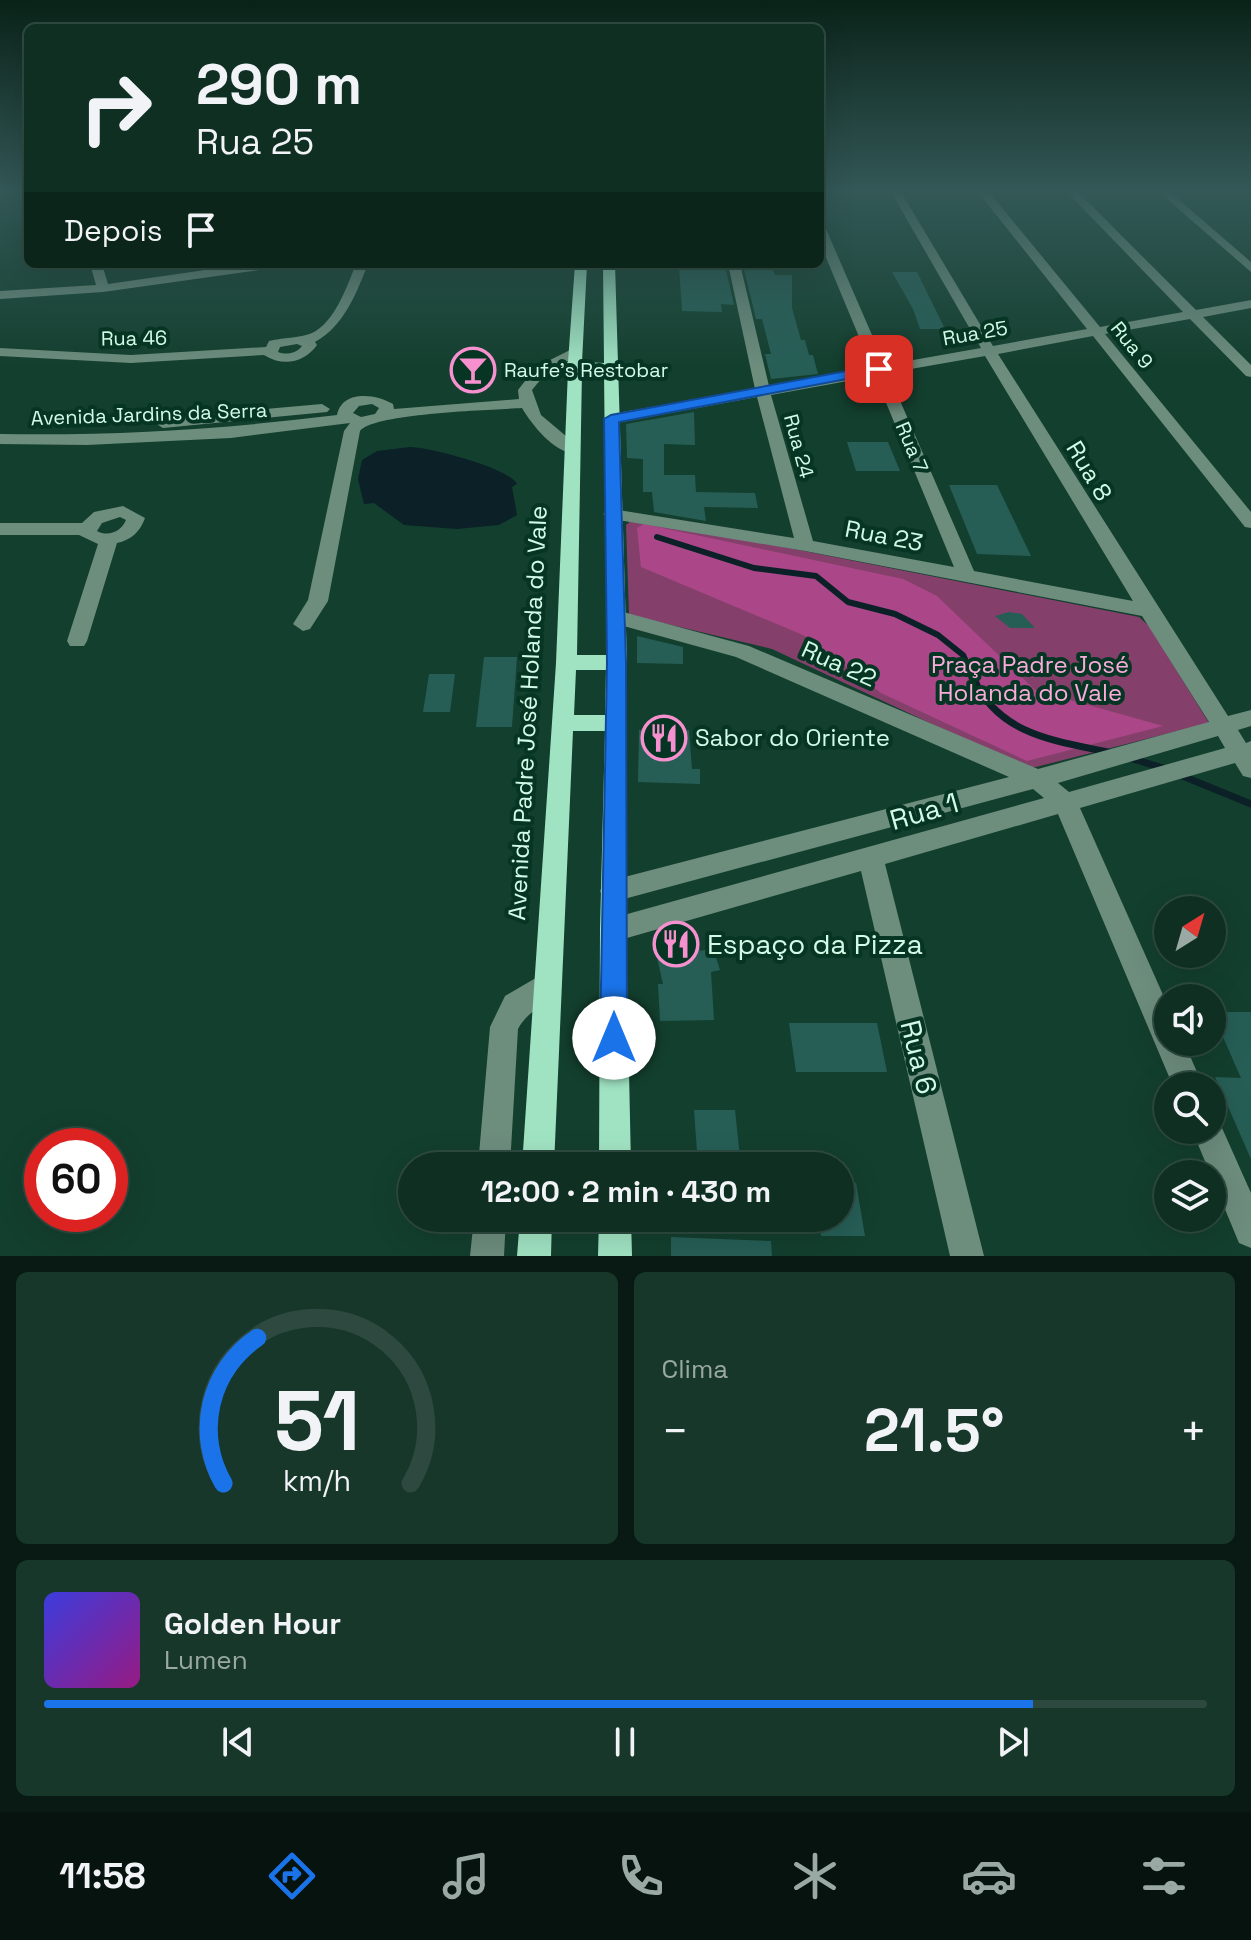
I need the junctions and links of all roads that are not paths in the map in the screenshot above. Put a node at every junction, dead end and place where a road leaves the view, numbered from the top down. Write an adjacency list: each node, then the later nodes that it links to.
1 (829, 251): 22 (street, Rua 7)
2 (930, 251): 18 (street, Rua 8)
3 (1030, 251): 17 (street, Rua 9)
4 (1130, 251): 16 (street)
5 (1231, 251): 12 (street)
6 (97, 268): 13 (street)
7 (216, 268): 13 (street)
8 (360, 268): 19 (street, Rua 46)
9 (581, 268): 20 (main road, Avenida Padre José Holanda do Vale)
10 (609, 268): 21 (main road)
11 (735, 268): 24 (street, Rua 24)
12 (1251, 268)
13 (103, 288): 14 (street)
14 (0, 295)
15 (1251, 304): 16 (street, Rua 25)
16 (1193, 314): 17 (street, Rua 25); 23 (street)
17 (1095, 332): 18 (street, Rua 25); 36 (street, Rua 9)
18 (988, 351): 22 (street, Rua 25); 42 (street, Rua 8)
19 (0, 352)
20 (575, 358): 21 (main road); 25 (street); 34 (main road, Avenida Padre José Holanda do Vale)
21 (613, 367): 29 (main road)
22 (879, 369): 24 (street, Rua 25); 41 (street, Rua 7)
23 (1251, 373)
24 (763, 391): 29 (street, Rua 25); 40 (street, Rua 24)
25 (525, 396): 28 (street); 34 (street)
26 (282, 410): 27 (street, Avenida Jardins da Serra); 28 (street, Avenida Jardins da Serra); 31 (street)
27 (239, 414): 30 (street, Avenida Jardins da Serra); 32 (street)
28 (351, 416): 31 (street, Avenida Jardins da Serra); 44 (street)
29 (611, 419): 35 (main road)
30 (0, 425)
31 (279, 429): 32 (street, Avenida Jardins da Serra)
32 (231, 433): 33 (street, Avenida Jardins da Serra)
33 (0, 439)
34 (573, 450): 47 (main road, Avenida Padre José Holanda do Vale)
35 (612, 514): 40 (street, Rua 23); 43 (main road)
36 (1251, 523)
37 (0, 529): 38 (street)
38 (87, 529): 39 (street); 39 (street)
39 (109, 539): 45 (street)
40 (805, 545): 41 (street, Rua 23)
41 (967, 576): 42 (street, Rua 23)
42 (1146, 610): 51 (street, Rua 8)
43 (616, 617): 46 (main road); 53 (street, Rua 22)
44 (303, 624)
45 (77, 641)
46 (617, 662): 47 (main road); 50 (main road)
47 (566, 663): 49 (main road, Avenida Padre José Holanda do Vale)
48 (1251, 718): 51 (street, Rua 1)
49 (561, 723): 50 (main road); 58 (main road, Avenida Padre José Holanda do Vale)
50 (615, 723): 56 (main road)
51 (1223, 726): 52 (street, Rua 8); 53 (street, Rua 1)
52 (1248, 758): 54 (street, Rua 1)
53 (1035, 778): 54 (street); 56 (street, Rua 1)
54 (1065, 802): 55 (street, Rua 1); 59 (street)
55 (871, 858): 57 (street, Rua 1); 71 (street, Rua 6)
56 (613, 891): 57 (main road)
57 (613, 930): 63 (main road)
58 (546, 985): 61 (street); 62 (main road, Avenida Padre José Holanda do Vale)
59 (1154, 1006)
60 (1213, 1144): 64 (street)
61 (495, 1152)
62 (539, 1152)
63 (615, 1152)
64 (1251, 1231)
65 (489, 1232): 68 (street)
66 (535, 1232): 69 (main road)
67 (615, 1232): 70 (main road)
68 (487, 1256)
69 (534, 1256)
70 (615, 1256)
71 (967, 1256)

